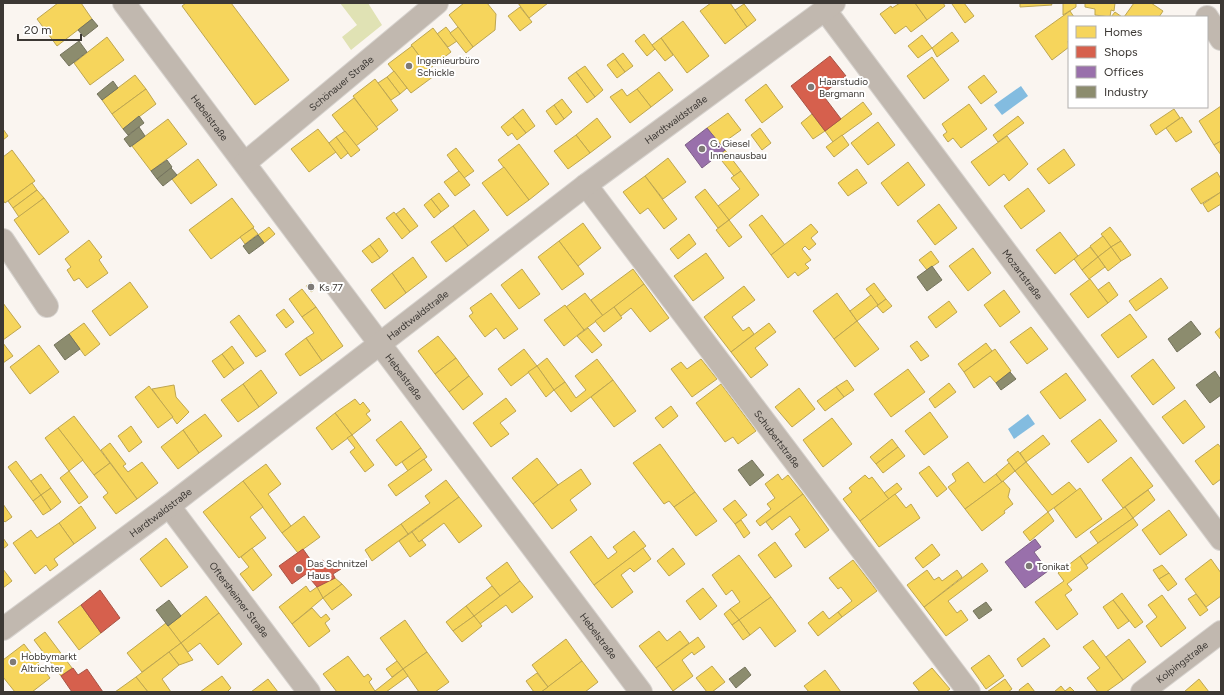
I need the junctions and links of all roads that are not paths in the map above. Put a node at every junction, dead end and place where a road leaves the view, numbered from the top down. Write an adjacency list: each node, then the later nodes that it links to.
1 (124, 3): 8 (street, Hebelstraße)
2 (437, 3): 8 (street, Schönauer Straße)
3 (1198, 3): 5 (street)
4 (829, 6): 9 (street, Hardtwaldstraße); 14 (street, Mozartstraße)
5 (1206, 16)
6 (1208, 19): 7 (street)
7 (1221, 39)
8 (245, 163): 12 (street, Hebelstraße)
9 (586, 185): 12 (street, Hardtwaldstraße); 19 (street, Schubertstraße)
10 (3, 240): 11 (street)
11 (47, 306)
12 (381, 345): 13 (street, Hardtwaldstraße); 18 (street, Hebelstraße)
13 (169, 506): 15 (street, Hardtwaldstraße); 17 (street, Oftersheimer Straße)
14 (1221, 540)
15 (3, 629)
16 (1221, 632): 20 (street, Kolpingstraße)
17 (309, 692)
18 (641, 692)
19 (969, 692)
20 (1142, 692)

